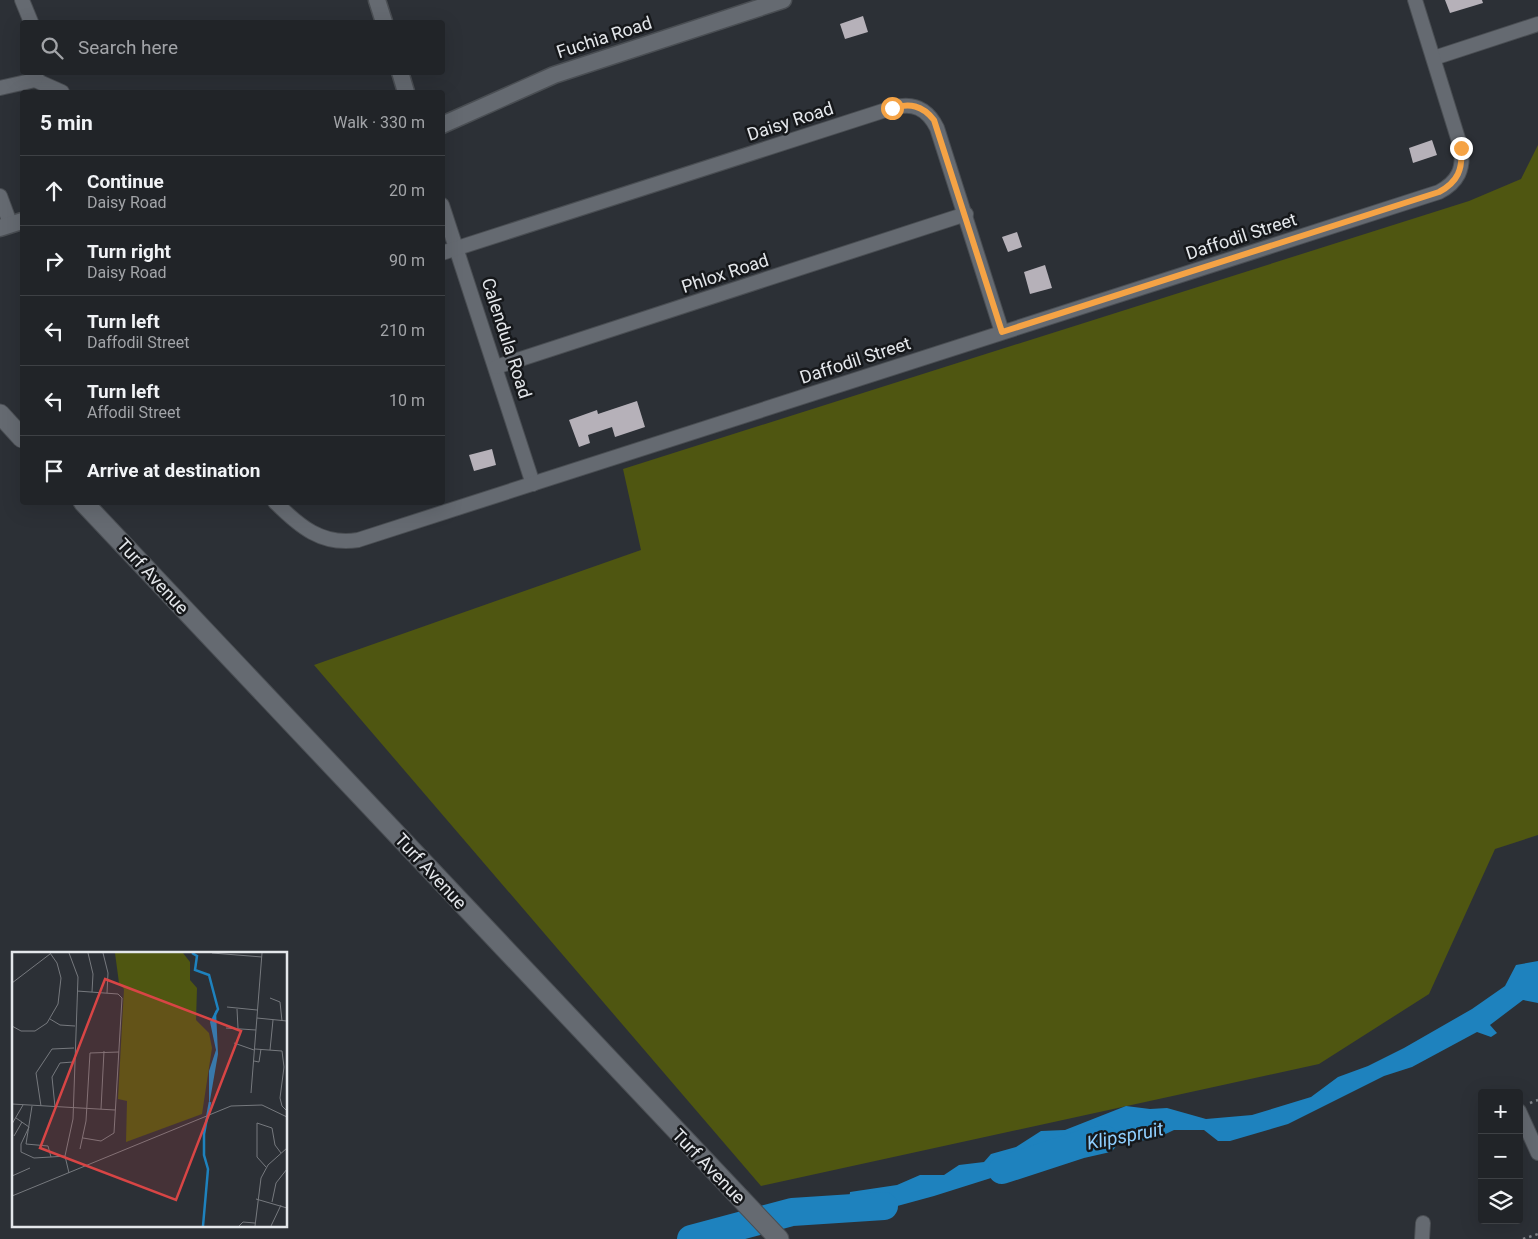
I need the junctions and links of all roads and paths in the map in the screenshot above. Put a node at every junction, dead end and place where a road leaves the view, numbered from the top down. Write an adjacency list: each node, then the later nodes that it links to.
1 (22, 0): 5 (street)
2 (377, 0): 6 (street)
3 (781, 0): 14 (street, Fuchia Road)
4 (1415, 0): 8 (street)
5 (30, 20)
6 (383, 20)
7 (1538, 24): 8 (street)
8 (1434, 58): 21 (street, Daffodil Street)
9 (401, 75): 13 (street)
10 (36, 76): 11 (street); 12 (street)
11 (0, 88)
12 (59, 90)
13 (405, 90)
14 (445, 123)
15 (0, 196): 18 (street)
16 (445, 214): 19 (street, Calendula Road)
17 (966, 214): 19 (street, Daisy Road); 21 (street, Daisy Road); 22 (street, Phlox Road)
18 (11, 224)
19 (457, 248): 20 (street, Daisy Road); 22 (street, Calendula Road)
20 (445, 253)
21 (1002, 332): 25 (street, Daffodil Street)
22 (496, 367): 25 (street, Calendula Road)
23 (0, 414): 24 (main road)
24 (20, 436)
25 (533, 484): 27 (street, Daffodil Street)
26 (86, 505): 32 (main road, Turf Avenue)
27 (278, 505)
28 (1523, 1120): 29 (street)
29 (1538, 1153)
30 (1423, 1223): 33 (street)
31 (1538, 1234): 34 (path)
32 (779, 1239)
33 (1422, 1239)
34 (1522, 1239)

